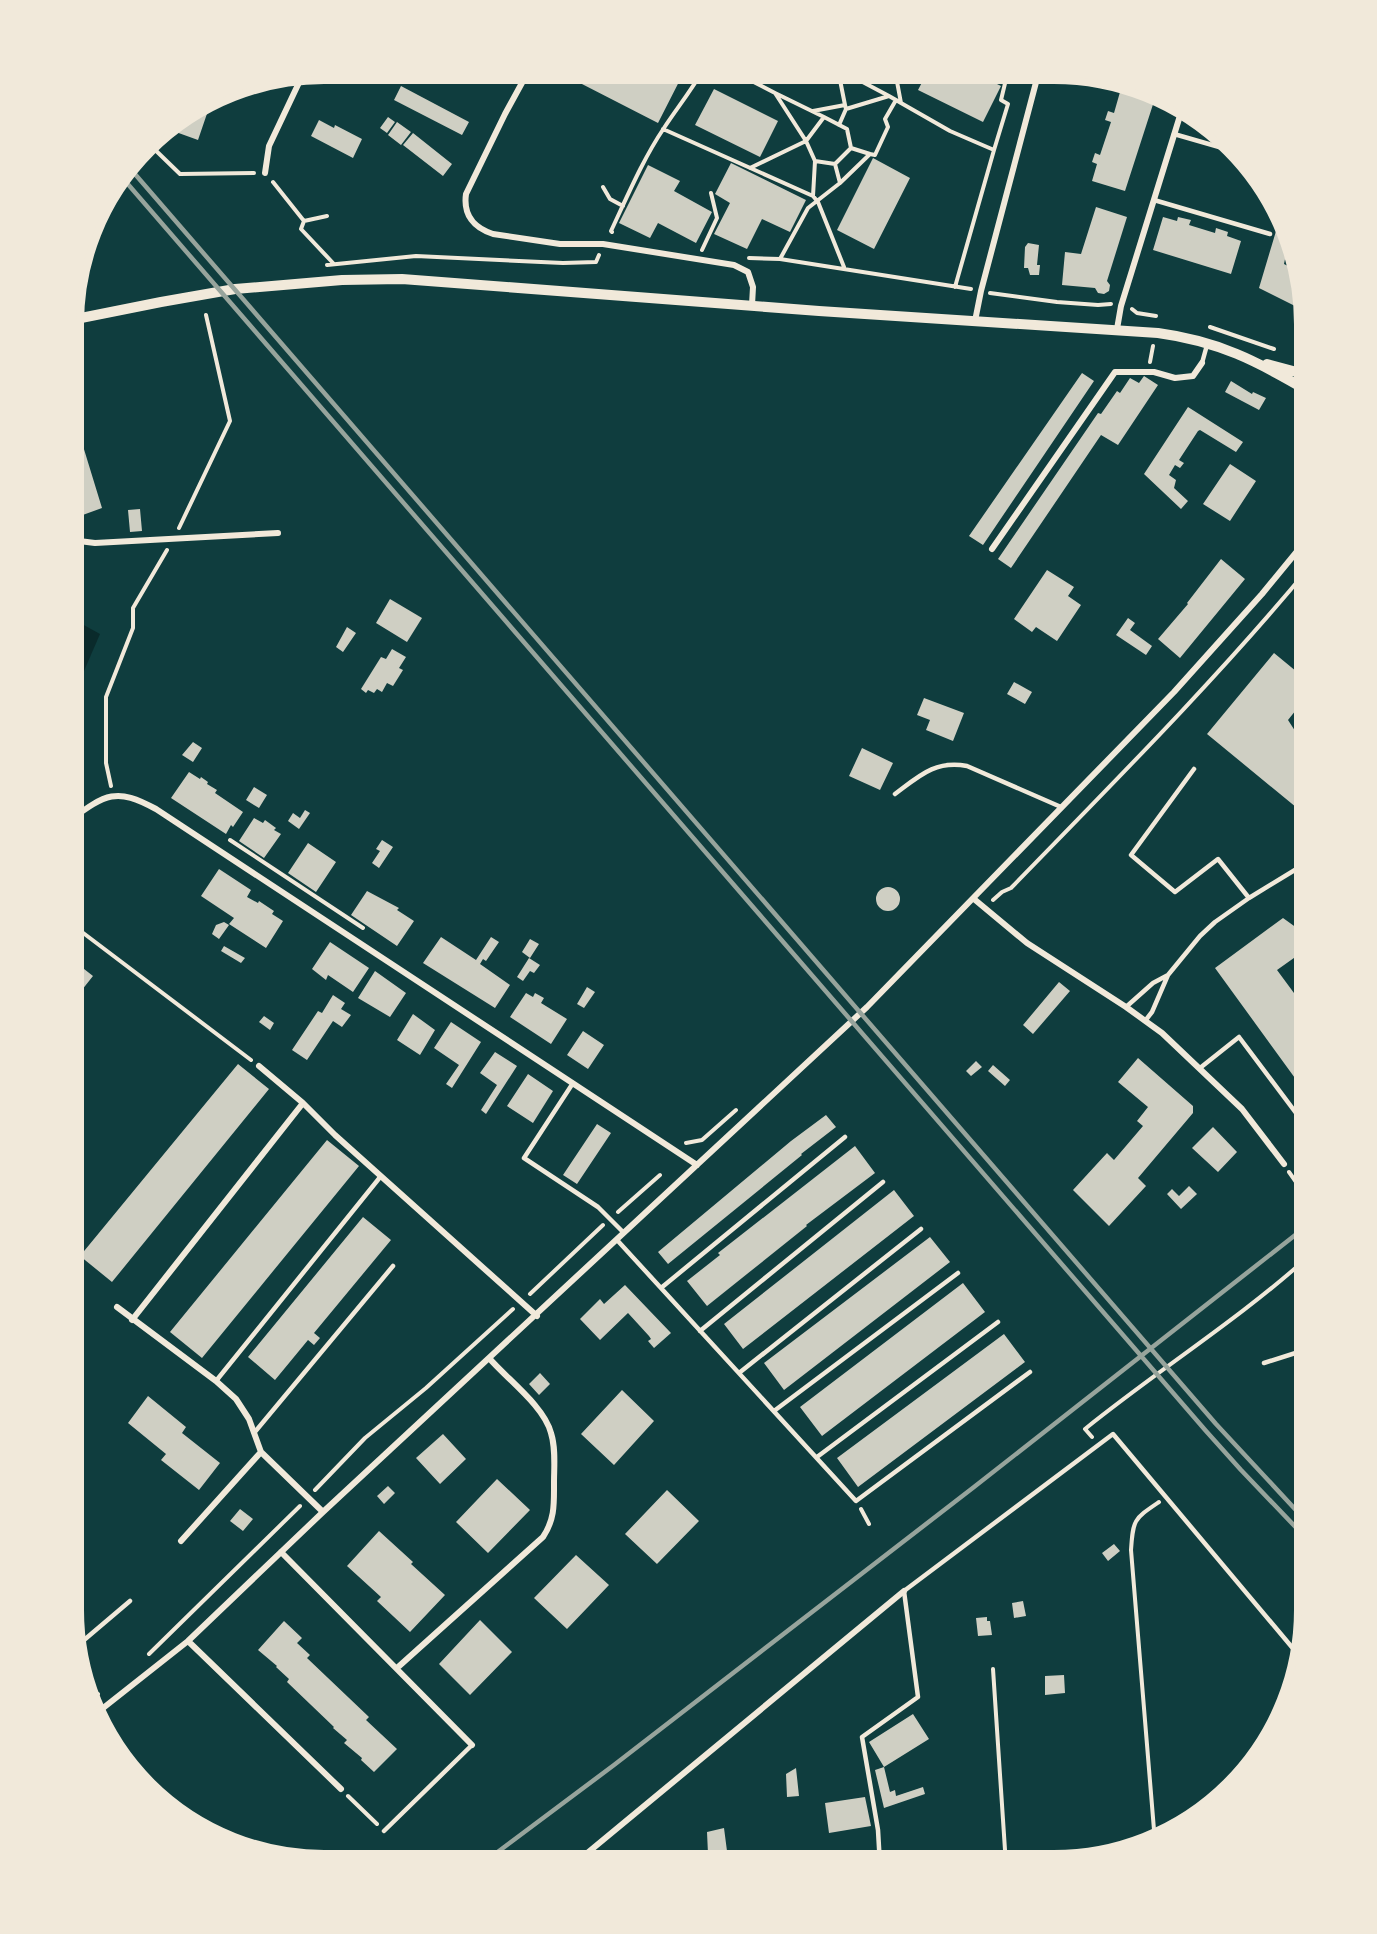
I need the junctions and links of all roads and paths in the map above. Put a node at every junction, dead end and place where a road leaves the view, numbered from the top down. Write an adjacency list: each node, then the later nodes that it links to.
1 (524, 80): 42 (street)
2 (698, 80): 19 (path)
3 (750, 80): 10 (path)
4 (842, 80): 14 (path)
5 (859, 80): 11 (path)
6 (897, 80): 13 (path)
7 (1006, 80): 25 (path)
8 (1037, 80): 54 (street)
9 (300, 81): 30 (street)
10 (775, 93): 15 (path); 21 (path)
11 (889, 96): 12 (path); 14 (path)
12 (896, 100): 13 (path); 26 (path)
13 (901, 103): 25 (path)
14 (846, 107): 15 (path); 18 (path)
15 (813, 111): 17 (path)
16 (1180, 115): 20 (street)
17 (824, 117): 18 (path); 21 (path)
18 (838, 125): 23 (path)
19 (663, 129): 29 (path); 37 (path)
20 (1174, 134): 24 (lane); 35 (street)
21 (806, 141): 27 (path); 29 (path)
22 (154, 148): 30 (path)
23 (851, 148): 26 (path); 28 (path)
24 (1223, 148)
25 (994, 150): 49 (path)
26 (870, 154): 31 (path)
27 (815, 161): 28 (path); 34 (path)
28 (835, 164): 31 (path)
29 (750, 168): 34 (path)
30 (265, 173): 39 (path)
31 (840, 183): 36 (path)
32 (603, 187): 37 (path)
33 (711, 193): 44 (path)
34 (813, 196): 36 (path)
35 (1154, 200): 40 (lane); 55 (street)
36 (819, 202): 47 (path); 48 (path)
37 (623, 206): 41 (path)
38 (327, 216): 39 (path)
39 (304, 221): 42 (path)
40 (1270, 234)
41 (618, 235)
42 (603, 244): 51 (street)
43 (691, 249): 44 (path)
44 (702, 251): 45 (path)
45 (711, 253)
46 (738, 257): 47 (path)
47 (780, 259): 48 (path)
48 (844, 268): 49 (path)
49 (956, 287): 50 (path)
50 (968, 289)
51 (752, 305): 53 (street); 54 (street)
52 (206, 315): 66 (path)
53 (80, 318)
54 (975, 321): 55 (street)
55 (1117, 329): 56 (street)
56 (1208, 342): 59 (street); 60 (lane)
57 (1153, 345): 58 (path)
58 (1151, 358)
59 (1258, 362): 61 (street); 62 (street)
60 (1202, 363): 68 (street)
61 (1298, 372)
62 (1298, 385)
63 (1298, 530): 65 (path)
64 (278, 533): 66 (street)
65 (1295, 534)
66 (174, 539): 67 (street); 73 (path)
67 (80, 541)
68 (992, 549)
69 (1298, 550): 74 (street)
70 (1298, 581): 79 (path)
71 (1194, 769): 77 (lane)
72 (895, 794): 74 (lane)
73 (113, 796): 75 (street); 86 (street)
74 (1061, 807): 78 (street)
75 (80, 813)
76 (1298, 868): 77 (lane)
77 (1249, 898): 81 (lane)
78 (974, 899): 79 (street); 93 (street)
79 (985, 909): 82 (street)
80 (80, 931): 84 (path)
81 (1168, 975): 82 (lane); 83 (lane)
82 (1126, 1007): 83 (street)
83 (1145, 1021): 85 (street)
84 (259, 1066): 88 (street)
85 (1200, 1068): 89 (lane); 92 (street)
86 (573, 1083): 93 (street); 98 (lane)
87 (744, 1102): 91 (path)
88 (303, 1103): 95 (street); 109 (street)
89 (1298, 1116)
90 (845, 1137): 105 (lane)
91 (702, 1140)
92 (1284, 1164): 97 (path)
93 (697, 1165): 100 (street)
94 (660, 1175): 98 (path)
95 (381, 1176): 106 (street); 117 (lane)
96 (883, 1182): 111 (lane)
97 (1298, 1184)
98 (610, 1219): 100 (lane); 106 (path)
99 (921, 1229): 116 (lane)
100 (624, 1233): 101 (street)
101 (617, 1240): 105 (lane); 108 (street)
102 (393, 1266): 119 (lane)
103 (1298, 1266): 120 (path)
104 (958, 1274): 118 (lane)
105 (661, 1288): 111 (lane)
106 (522, 1302): 108 (street); 123 (path)
107 (117, 1307): 109 (street)
108 (537, 1316): 113 (street)
109 (132, 1320): 117 (street)
110 (998, 1322): 122 (lane)
111 (699, 1331): 116 (lane)
112 (1298, 1352): 114 (lane)
113 (489, 1358): 125 (street); 134 (street)
114 (1264, 1363)
115 (1030, 1372): 122 (lane)
116 (739, 1373): 118 (lane)
117 (216, 1382): 119 (street)
118 (774, 1411): 122 (lane)
119 (254, 1432): 121 (street)
120 (1099, 1445): 124 (lane); 128 (lane)
121 (261, 1452): 123 (street); 126 (street)
122 (817, 1457)
123 (308, 1497): 125 (street); 133 (path)
124 (1166, 1497): 132 (lane); 142 (path)
125 (324, 1512): 127 (street)
126 (181, 1541)
127 (281, 1552): 130 (street); 134 (street)
128 (904, 1591): 143 (street); 144 (lane)
129 (130, 1601): 131 (lane)
130 (188, 1641): 138 (street); 140 (street)
131 (82, 1642)
132 (1294, 1650)
133 (148, 1655)
134 (397, 1668): 139 (street)
135 (993, 1669): 145 (path)
136 (105, 1689): 137 (path)
137 (95, 1696)
138 (101, 1710)
139 (472, 1745): 141 (lane)
140 (341, 1789): 141 (path)
141 (384, 1832)
142 (1154, 1833)
143 (586, 1854)
144 (879, 1854)
145 (1005, 1854)

